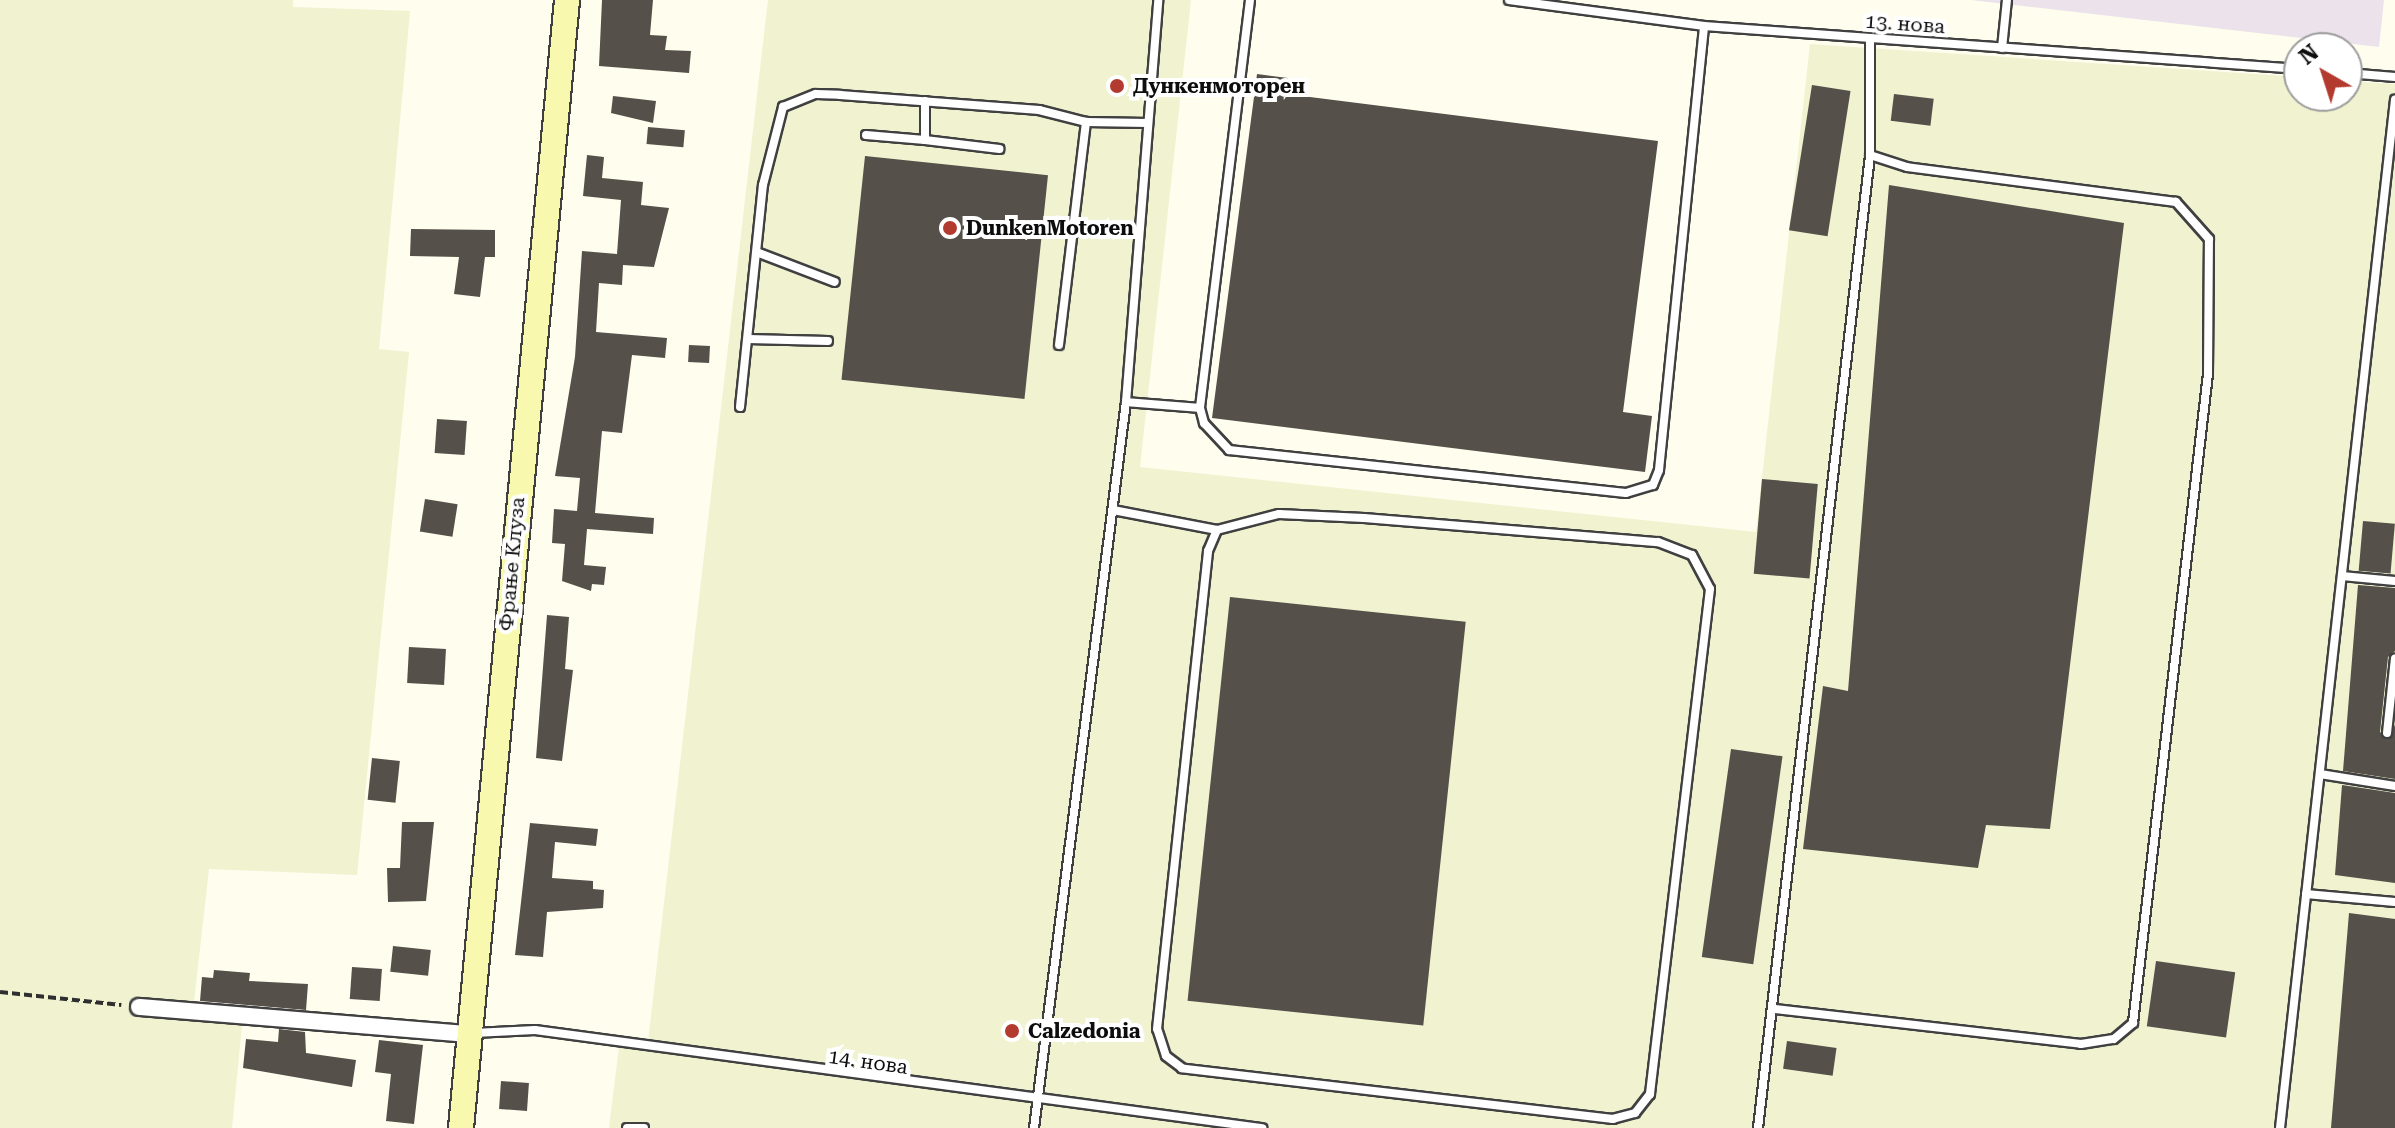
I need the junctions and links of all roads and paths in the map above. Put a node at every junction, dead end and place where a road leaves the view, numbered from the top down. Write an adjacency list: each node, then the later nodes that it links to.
1 (567, 0): 41 (main road, Фрање Клуза)
2 (1158, 0): 15 (lane)
3 (1250, 0): 27 (lane)
4 (1509, 0): 6 (lane, 13. нова)
5 (2007, 0): 8 (lane)
6 (1704, 26): 7 (lane, 13. нова); 27 (lane)
7 (1870, 38): 8 (lane, 13. нова); 19 (lane)
8 (2002, 48): 9 (lane, 13. нова)
9 (2283, 68)
10 (2363, 74): 11 (lane)
11 (2395, 77)
12 (2395, 99): 30 (lane)
13 (925, 101): 14 (lane); 17 (lane); 20 (lane)
14 (1086, 122): 15 (lane); 24 (lane)
15 (1148, 123): 25 (lane)
16 (866, 135): 17 (lane)
17 (925, 140): 18 (lane)
18 (999, 149)
19 (1870, 155): 40 (lane); 40 (lane)
20 (759, 253): 21 (lane); 22 (lane)
21 (835, 282)
22 (748, 339): 23 (lane); 26 (lane)
23 (828, 341)
24 (1059, 345)
25 (1126, 402): 27 (lane); 28 (lane)
26 (740, 407)
27 (1200, 408)
28 (1113, 510): 29 (lane); 42 (lane)
29 (1217, 530): 29 (lane)
30 (2342, 576): 31 (lane); 34 (lane)
31 (2395, 581)
32 (2395, 658): 33 (lane)
33 (2387, 733)
34 (2320, 774): 35 (lane); 36 (lane)
35 (2395, 786)
36 (2306, 894): 37 (lane); 49 (lane)
37 (2395, 902)
38 (0, 992): 39 (path)
39 (139, 1007): 41 (street)
40 (1775, 1009): 48 (lane)
41 (470, 1034): 42 (lane, 14. нова); 43 (main road, Фрање Клуза)
42 (1036, 1102): 46 (lane); 47 (lane, 14. нова)
43 (461, 1128)
44 (627, 1128): 45 (lane)
45 (644, 1128)
46 (1034, 1128)
47 (1262, 1128)
48 (1758, 1128)
49 (2280, 1128)

